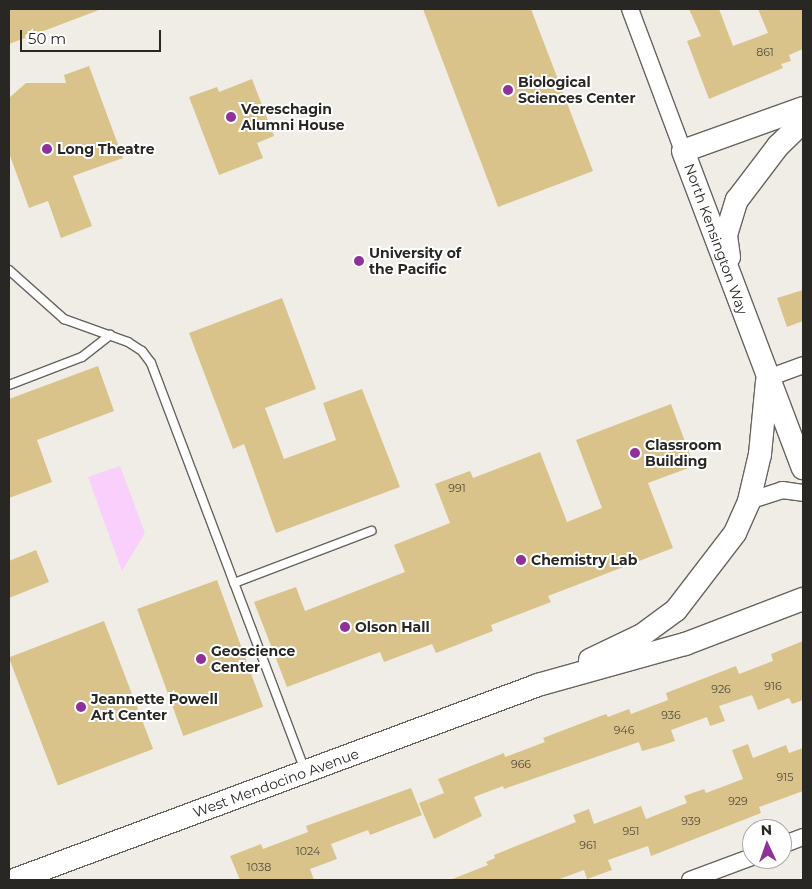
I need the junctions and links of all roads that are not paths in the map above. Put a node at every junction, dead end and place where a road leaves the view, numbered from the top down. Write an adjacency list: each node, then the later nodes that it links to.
1 (630, 9): 4 (street, North Kensington Way)
2 (803, 108): 4 (street)
3 (803, 122): 6 (street)
4 (683, 151): 6 (street, North Kensington Way)
5 (9, 270): 7 (lane)
6 (732, 280): 9 (street, North Kensington Way)
7 (110, 335): 10 (lane); 15 (lane)
8 (803, 364): 9 (street)
9 (768, 378): 11 (street, North Kensington Way); 13 (street, West Mendocino Avenue)
10 (9, 385)
11 (803, 468)
12 (803, 493): 13 (street)
13 (749, 501): 17 (street, West Mendocino Avenue)
14 (370, 531): 15 (lane)
15 (234, 584): 18 (lane)
16 (803, 599): 17 (street, West Mendocino Avenue)
17 (538, 686): 18 (street, West Mendocino Avenue)
18 (305, 772): 20 (street, West Mendocino Avenue)
19 (742, 861): 21 (street)
20 (14, 880)
21 (690, 880)

